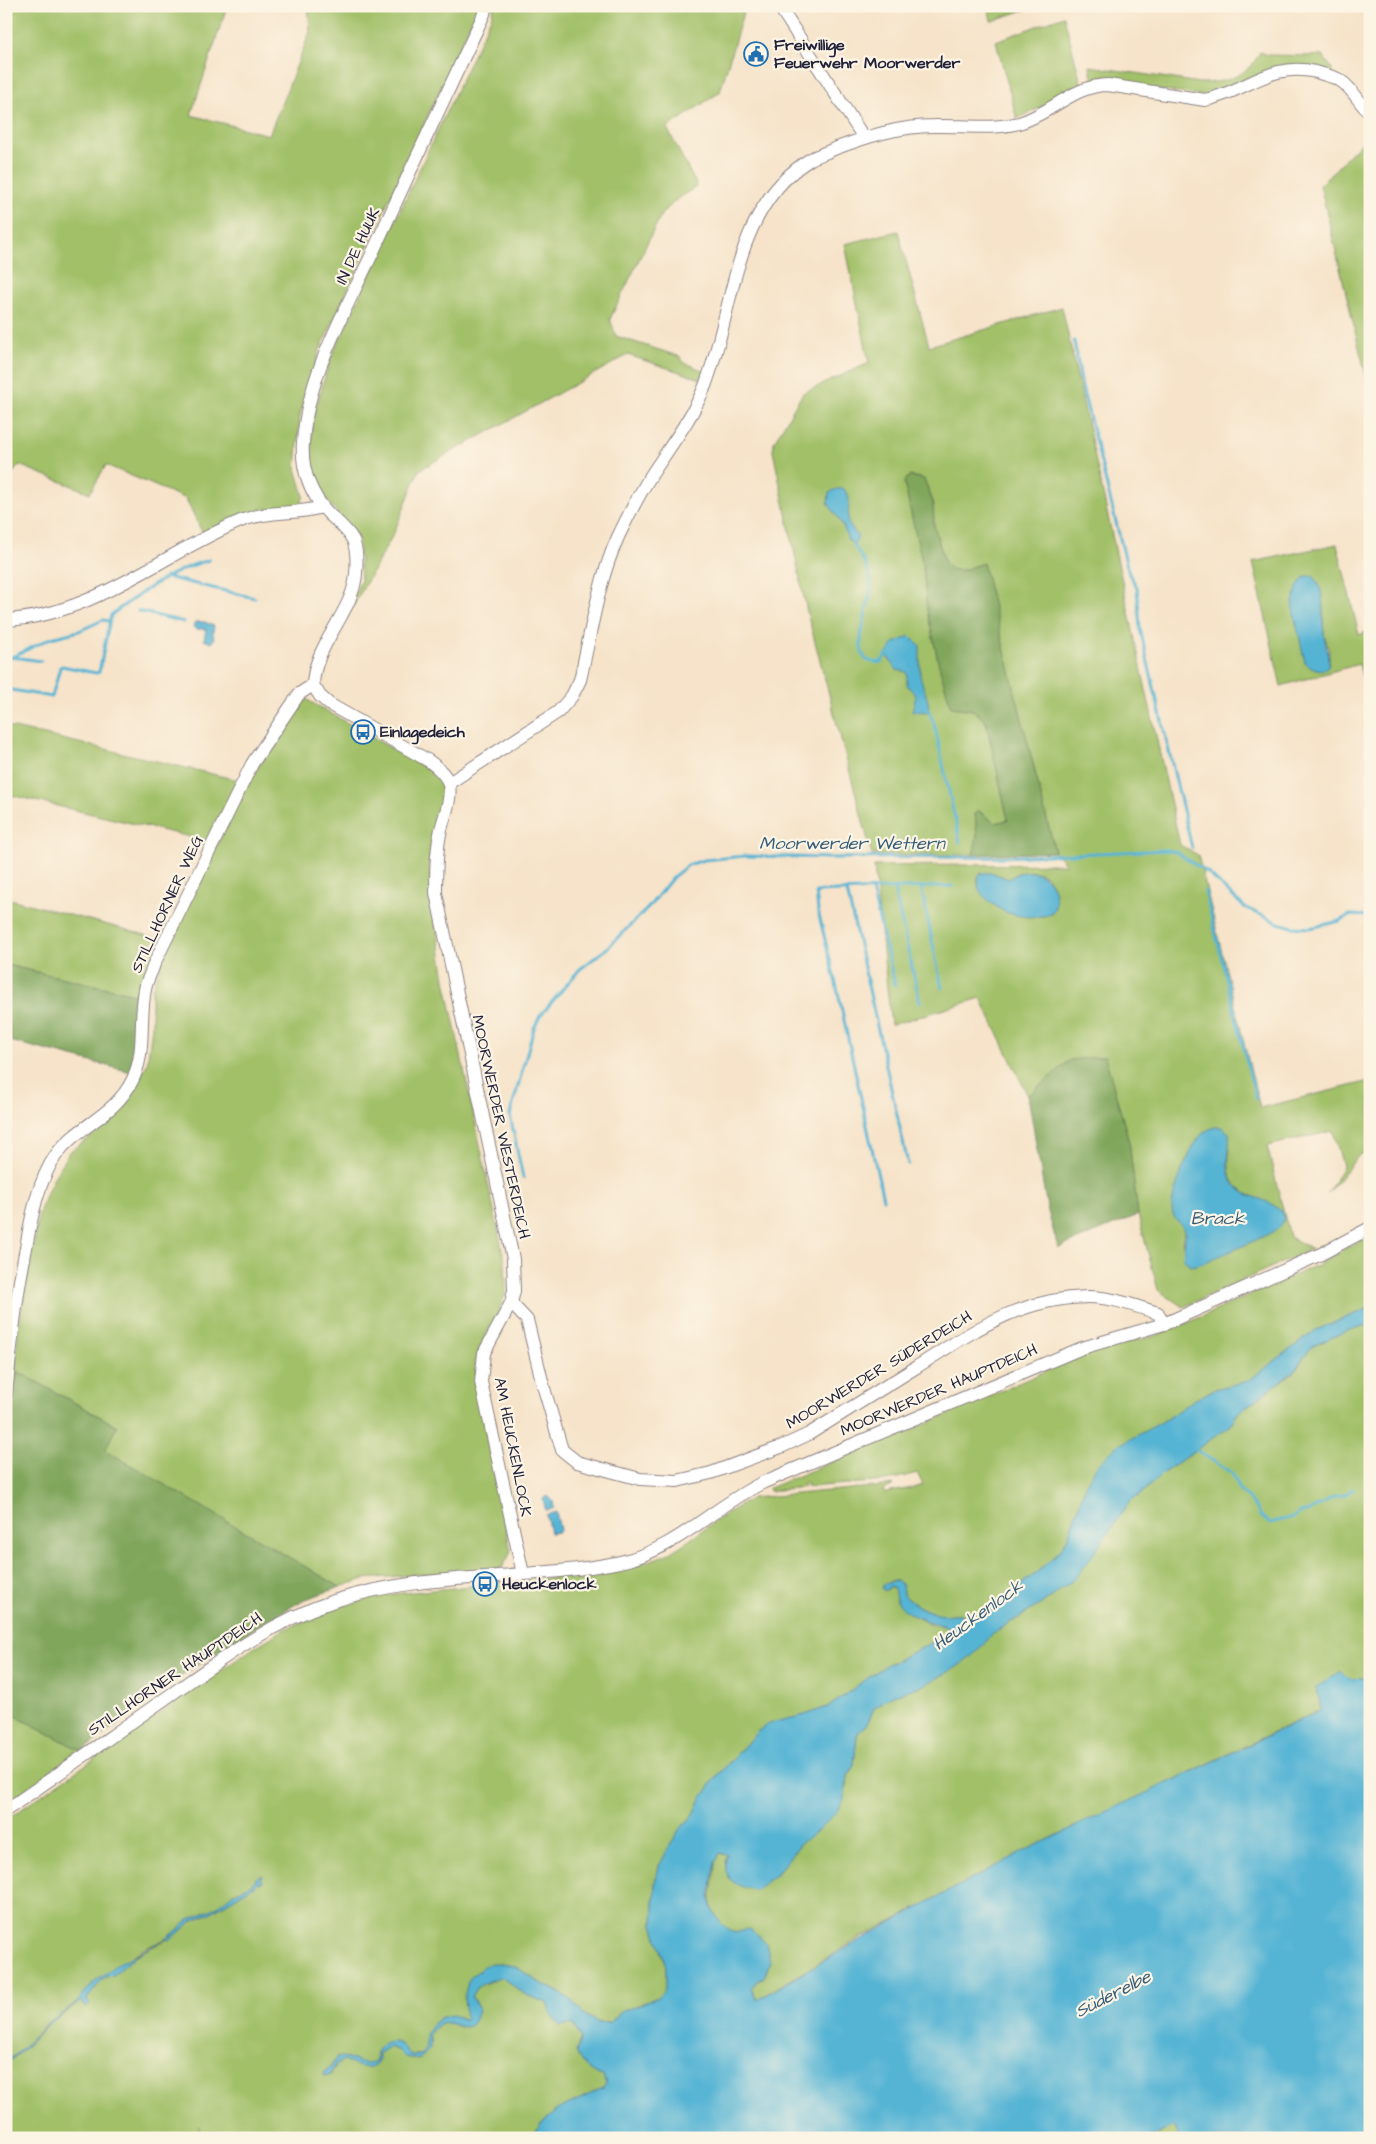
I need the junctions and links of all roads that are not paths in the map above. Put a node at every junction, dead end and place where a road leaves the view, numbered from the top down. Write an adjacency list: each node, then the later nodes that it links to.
1 (485, 6): 5 (street, IN DE HUUK)
2 (779, 6): 4 (street)
3 (1370, 112): 4 (street)
4 (864, 138): 8 (street)
5 (322, 507): 6 (street); 7 (street)
6 (6, 620)
7 (313, 685): 8 (street); 12 (street, STILLHORNER WEG)
8 (449, 783): 10 (street, MOORWERDER WESTERDEICH)
9 (1370, 1228): 11 (street, MOORWERDER HAUPTDEICH)
10 (511, 1303): 11 (street, MOORWERDER SÜDERDEICH); 13 (street, AM HEUCKENLOCK)
11 (1164, 1324): 13 (street, MOORWERDER HAUPTDEICH)
12 (6, 1394)
13 (523, 1574): 14 (street, STILLHORNER HAUPTDEICH)
14 (6, 1810)

